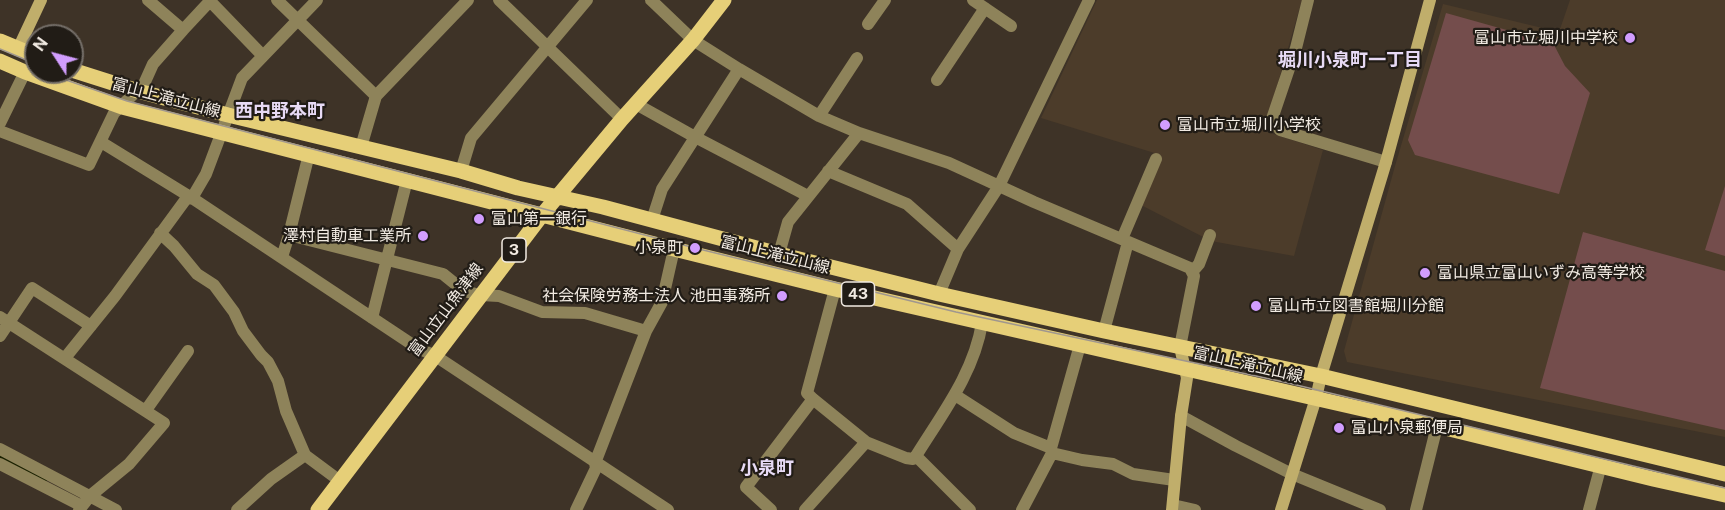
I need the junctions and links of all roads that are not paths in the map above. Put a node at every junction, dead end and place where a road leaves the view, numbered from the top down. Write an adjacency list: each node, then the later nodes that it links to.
1 (41, 0): 24 (street)
2 (148, 0): 20 (street)
3 (278, 0): 17 (street)
4 (317, 0): 17 (street)
5 (468, 0): 36 (street)
6 (499, 0): 23 (street)
7 (587, 0): 23 (street)
8 (651, 0): 21 (street)
9 (724, 0): 21 (main road, 富山立山魚津線 / 3)
10 (885, 0): 18 (street)
11 (973, 0): 16 (street)
12 (1089, 0): 55 (street)
13 (1308, 0): 51 (street)
14 (1430, 0): 51 (street)
15 (210, 1): 20 (street); 26 (street)
16 (985, 8): 19 (street); 33 (street)
17 (298, 21): 26 (street); 36 (street)
18 (868, 24)
19 (1011, 26)
20 (183, 30): 35 (street)
21 (693, 40): 29 (street); 37 (main road, 富山立山魚津線 / 3)
22 (0, 41): 24 (main road)
23 (548, 47): 41 (street); 52 (street)
24 (18, 49): 25 (main road)
25 (24, 51)
26 (263, 57): 39 (street)
27 (857, 58): 40 (street)
28 (0, 61): 30 (main road, 富山上滝立山線 / 43)
29 (739, 69): 40 (street); 46 (street)
30 (24, 72)
31 (24, 74): 42 (street)
32 (84, 74): 35 (main road, 富山上滝立山線 / 43)
33 (937, 80)
34 (58, 84): 38 (main road, 富山上滝立山線 / 43)
35 (138, 91): 38 (street); 39 (main road, 富山上滝立山線 / 43)
36 (376, 96): 48 (street)
37 (636, 104): 41 (main road, 富山立山魚津線 / 3); 46 (street)
38 (122, 107): 44 (main road, 富山上滝立山線 / 43); 47 (street)
39 (228, 115): 44 (street); 48 (main road, 富山上滝立山線 / 43)
40 (819, 116): 45 (street)
41 (622, 119): 56 (main road, 富山立山魚津線 / 3)
42 (0, 123)
43 (0, 131): 47 (street)
44 (222, 132): 49 (main road, 富山上滝立山線 / 43); 58 (street)
45 (859, 133): 53 (street); 55 (street)
46 (695, 137): 57 (street); 60 (street)
47 (101, 142): 58 (street)
48 (361, 147): 52 (main road, 富山上滝立山線 / 43)
49 (309, 154): 54 (main road, 富山上滝立山線 / 43); 62 (street)
50 (1156, 159): 64 (street)
51 (1386, 162): 87 (street)
52 (461, 171): 56 (main road, 富山上滝立山線 / 43)
53 (828, 171): 57 (street); 66 (street)
54 (407, 180): 59 (main road, 富山上滝立山線 / 43); 69 (street)
55 (999, 186): 64 (street); 66 (street)
56 (557, 196): 59 (main road, 富山立山魚津線 / 3); 60 (main road, 富山上滝立山線 / 43)
57 (808, 196): 67 (street)
58 (192, 198): 61 (street); 68 (street)
59 (542, 215): 65 (main road, 富山上滝立山線 / 43); 73 (main road, 富山立山魚津線 / 3)
60 (652, 220): 67 (main road, 富山上滝立山線 / 43)
61 (160, 233): 77 (street); 97 (street)
62 (289, 235): 68 (street); 69 (street)
63 (1210, 235): 70 (street)
64 (1125, 240): 70 (street); 79 (street)
65 (674, 249): 71 (main road, 富山上滝立山線 / 43); 78 (street)
66 (958, 249): 72 (street)
67 (779, 254): 72 (main road, 富山上滝立山線 / 43)
68 (282, 257): 74 (street)
69 (386, 260): 73 (street); 74 (street)
70 (1192, 272): 82 (street)
71 (835, 289): 76 (main road, 富山上滝立山線 / 43); 90 (street)
72 (939, 294): 79 (main road, 富山上滝立山線 / 43)
73 (480, 295): 78 (street); 84 (main road, 富山立山魚津線 / 3)
74 (372, 318): 84 (street)
75 (4, 320): 77 (street); 80 (street); 85 (street)
76 (982, 323): 81 (main road, 富山上滝立山線 / 43); 88 (street)
77 (91, 326): 85 (street)
78 (646, 331): 99 (street)
79 (1104, 331): 82 (main road, 富山上滝立山線 / 43)
80 (0, 336)
81 (1080, 345): 86 (main road, 富山上滝立山線 / 43); 96 (street)
82 (1180, 347): 86 (street); 87 (main road, 富山上滝立山線 / 43)
83 (188, 351): 91 (street)
84 (434, 355): 99 (street); 105 (main road, 富山立山魚津線 / 3)
85 (65, 358): 91 (street)
86 (1185, 369): 89 (main road, 富山上滝立山線 / 43); 92 (street)
87 (1321, 376): 89 (street); 103 (main road, 富山上滝立山線 / 43)
88 (955, 395): 96 (street); 98 (street)
89 (1316, 398): 93 (main road, 富山上滝立山線 / 43); 102 (street)
90 (813, 399): 94 (street); 114 (street)
91 (146, 410): 107 (street)
92 (1181, 416): 102 (street); 104 (street)
93 (1437, 426): 101 (main road, 富山上滝立山線 / 43); 121 (street)
94 (866, 442): 98 (street); 115 (street)
95 (0, 448): 107 (street)
96 (1052, 451): 104 (street); 117 (street)
97 (305, 455): 105 (street); 110 (street)
98 (916, 456): 116 (street)
99 (595, 462): 112 (street); 113 (street)
100 (0, 464): 107 (street)
101 (1601, 465): 106 (main road, 富山上滝立山線 / 43); 122 (street)
102 (1292, 474): 119 (street); 120 (street)
103 (1725, 474)
104 (1174, 480): 108 (street)
105 (340, 482): 111 (main road, 富山立山魚津線 / 3)
106 (1725, 495)
107 (84, 504): 109 (street)
108 (1172, 507): 118 (street)
109 (116, 510)
110 (237, 510)
111 (318, 510)
112 (576, 510)
113 (668, 510)
114 (771, 510)
115 (805, 510)
116 (970, 510)
117 (1022, 510)
118 (1195, 510)
119 (1281, 510)
120 (1380, 510)
121 (1416, 510)
122 (1589, 510)

